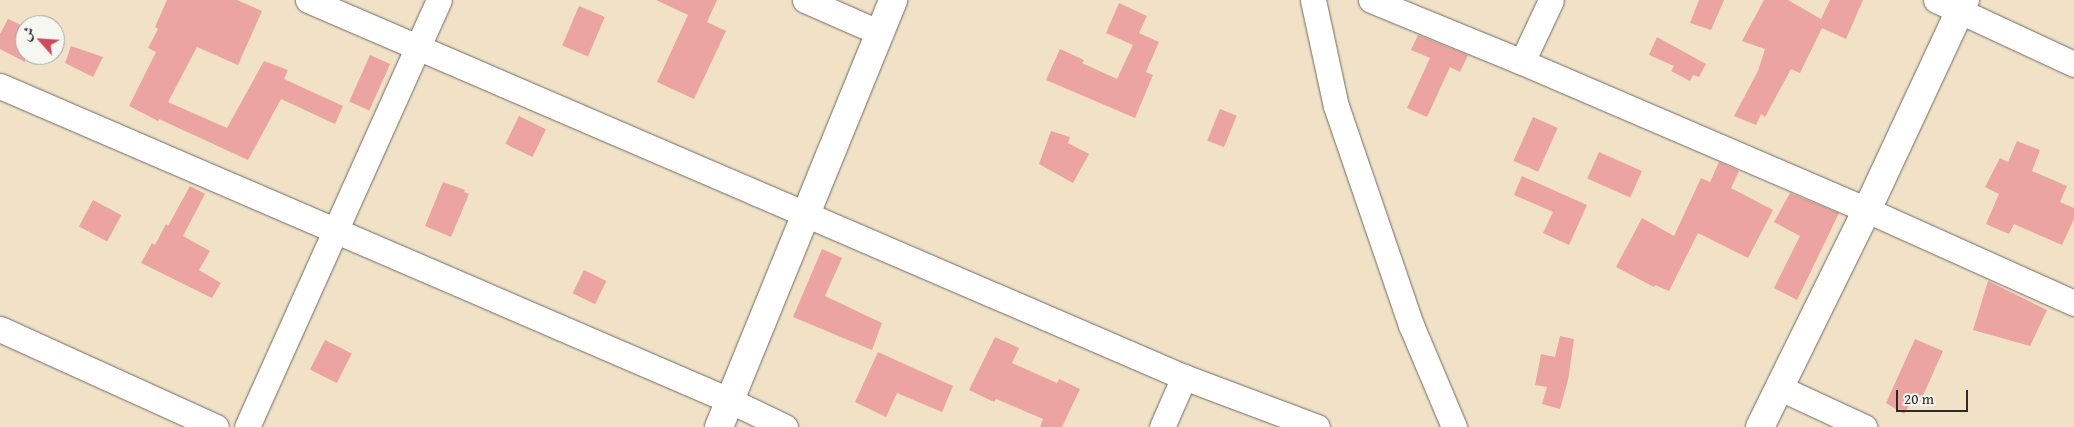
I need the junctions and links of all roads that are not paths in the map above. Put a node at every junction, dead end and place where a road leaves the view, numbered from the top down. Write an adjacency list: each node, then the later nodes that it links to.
1 (308, 0): 10 (street)
2 (439, 0): 10 (street)
3 (805, 0): 9 (street)
4 (893, 0): 9 (street)
5 (1313, 0): 28 (street)
6 (1371, 0): 11 (street)
7 (1550, 0): 11 (street)
8 (1954, 4): 12 (street); 14 (street)
9 (878, 32): 15 (street)
10 (418, 47): 15 (street); 16 (street)
11 (1522, 62): 14 (street)
12 (2074, 64)
13 (0, 86): 16 (street)
14 (1868, 210): 17 (street); 20 (street)
15 (806, 215): 19 (street); 21 (street)
16 (334, 232): 21 (street); 23 (street)
17 (2074, 303)
18 (0, 329): 22 (street)
19 (1184, 377): 26 (street); 27 (street)
20 (1780, 388): 29 (street); 30 (street)
21 (731, 401): 24 (street); 25 (street)
22 (216, 427)
23 (247, 427)
24 (719, 427)
25 (785, 427)
26 (1162, 427)
27 (1317, 427)
28 (1454, 427)
29 (1760, 427)
30 (1864, 427)

